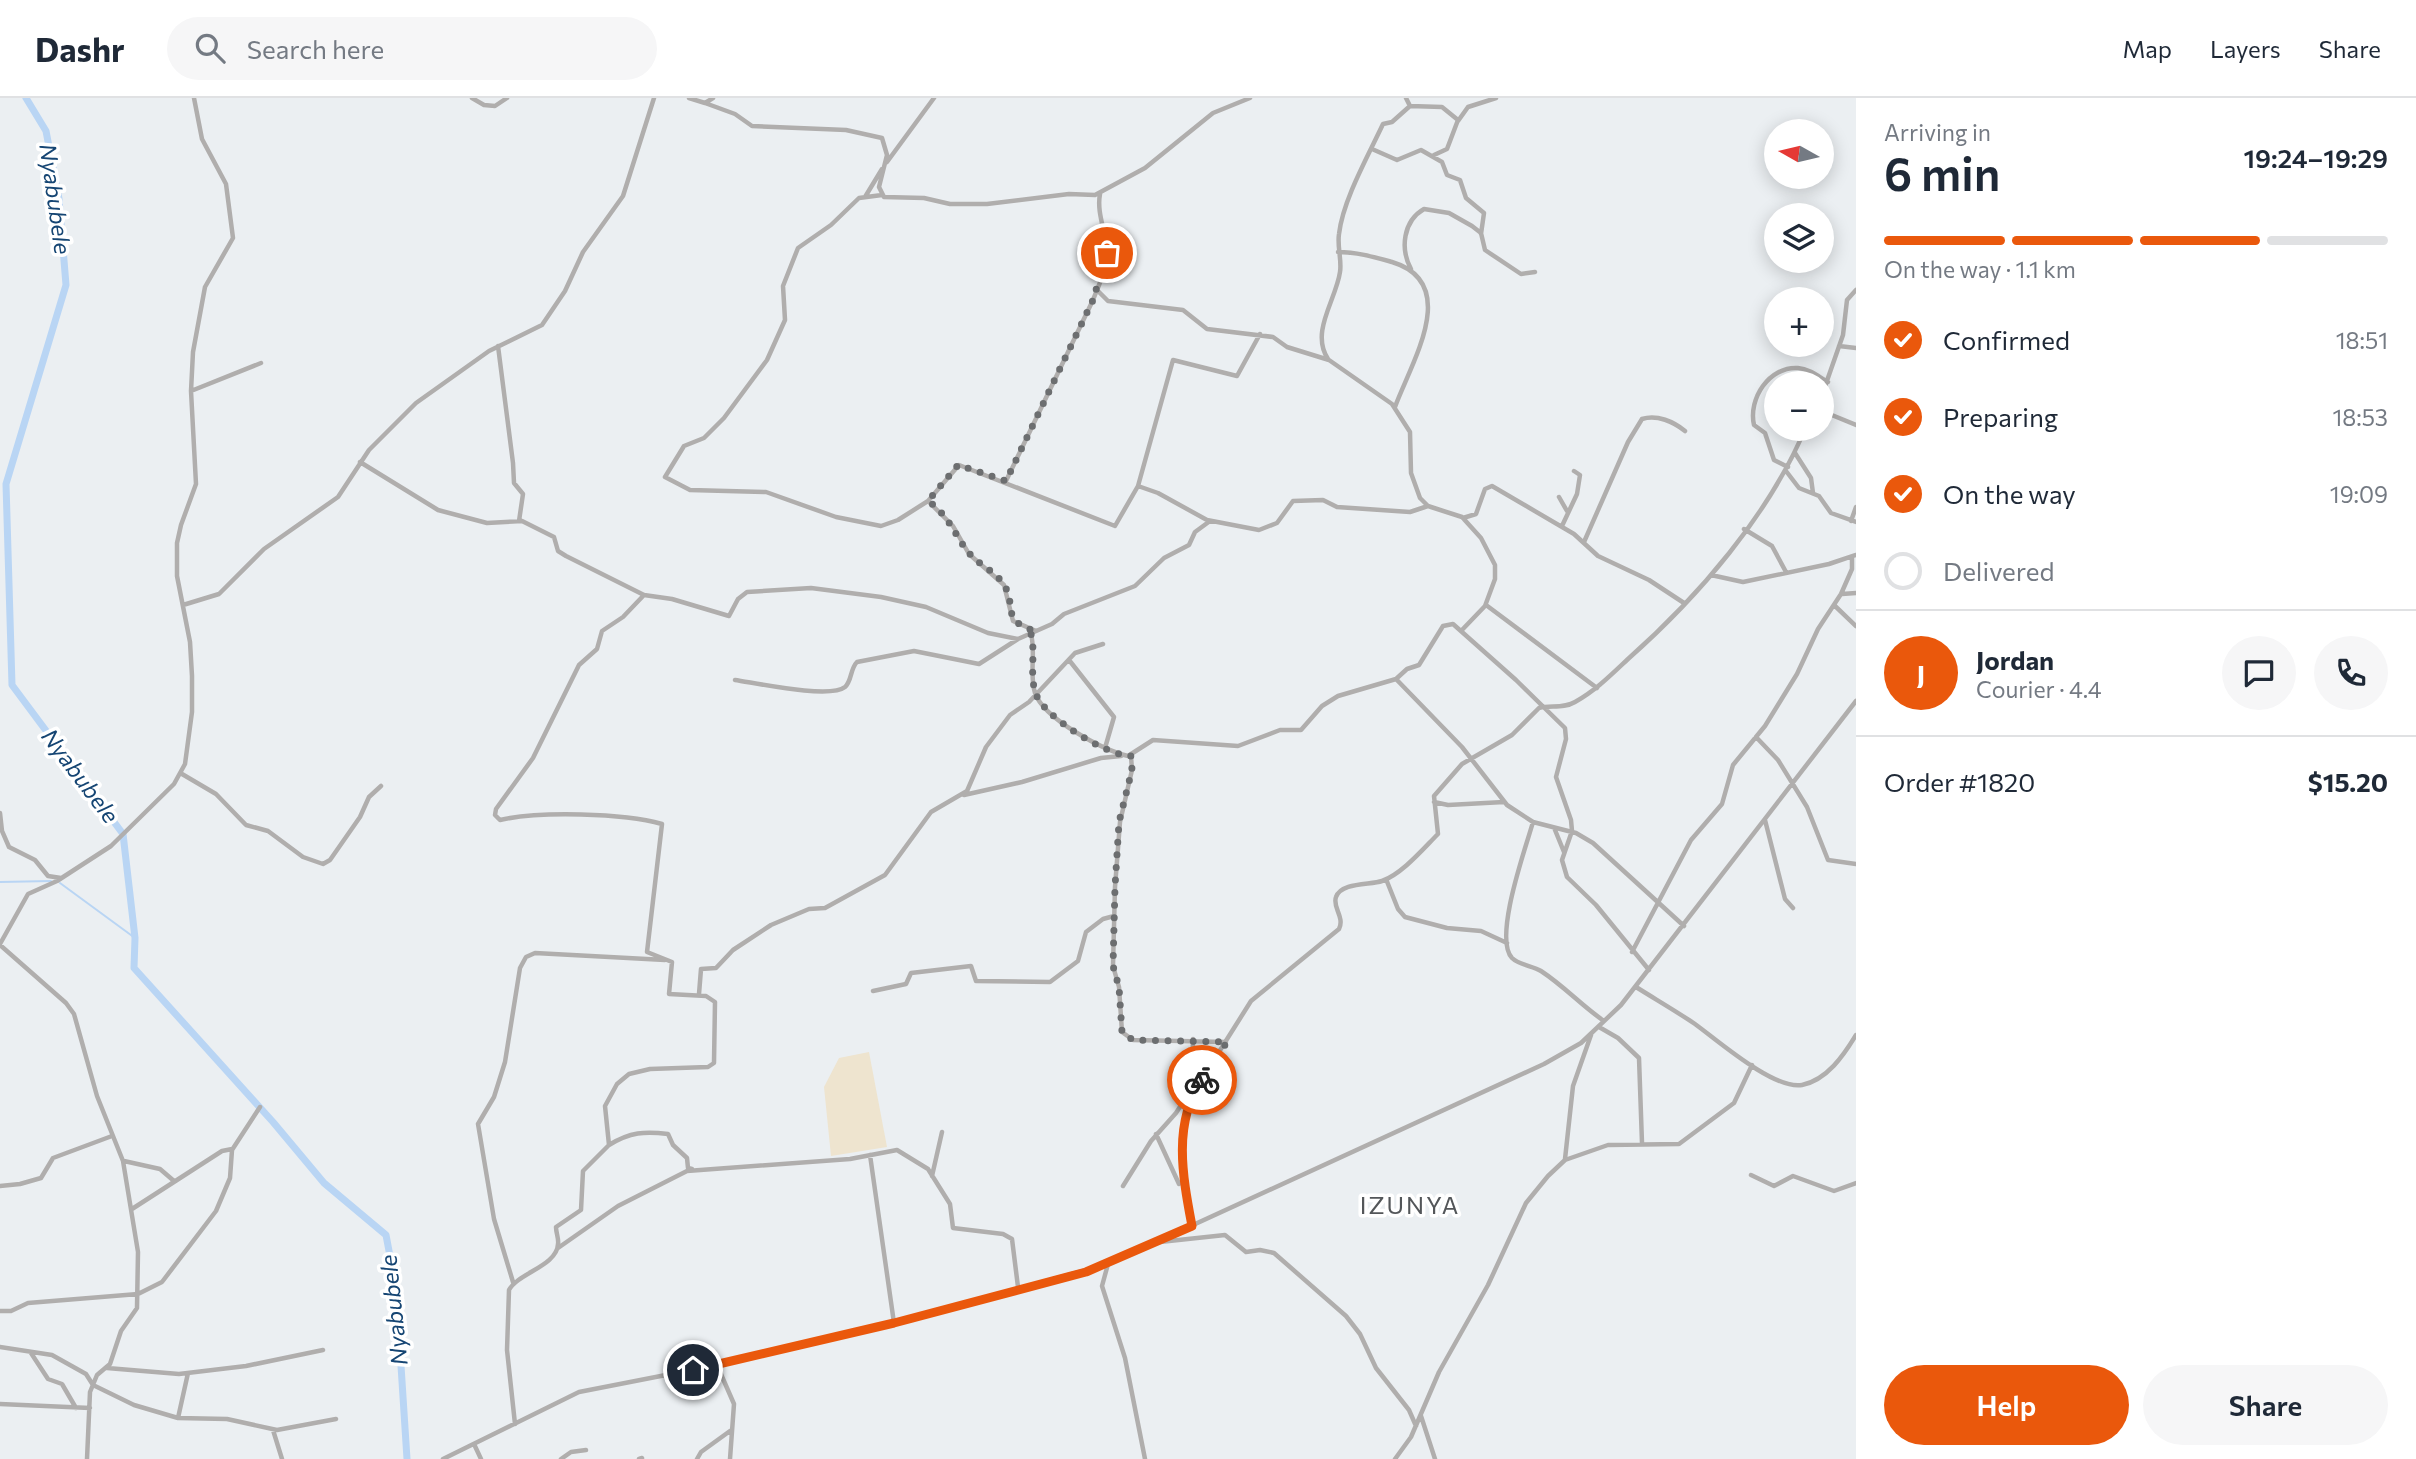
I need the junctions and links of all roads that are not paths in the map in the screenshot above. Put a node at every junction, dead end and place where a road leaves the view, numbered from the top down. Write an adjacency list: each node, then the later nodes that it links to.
1 (194, 98): 36 (street)
2 (472, 98): 3 (street)
3 (507, 98)
4 (653, 98): 27 (street)
5 (689, 98): 11 (street)
6 (713, 98): 11 (street)
7 (934, 98): 16 (street)
8 (1250, 98): 17 (street)
9 (1406, 98): 12 (street)
10 (1496, 98): 13 (street)
11 (705, 103): 16 (street)
12 (1410, 106): 13 (street); 14 (street)
13 (1458, 121): 15 (street)
14 (1372, 149): 15 (street); 21 (street)
15 (1433, 155): 20 (street)
16 (886, 162): 18 (street); 19 (street)
17 (1100, 193): 18 (street); 24 (street)
18 (882, 195): 19 (street)
19 (865, 197): 52 (street)
20 (1481, 234): 22 (street); 23 (street)
21 (1338, 252): 22 (street); 30 (street)
22 (1411, 270): 37 (street)
23 (1535, 272)
24 (1097, 290): 26 (street); 48 (street)
25 (1856, 290): 28 (street)
26 (1259, 334): 30 (street); 49 (street)
27 (498, 346): 45 (street); 57 (street)
28 (1839, 346): 29 (street); 34 (street)
29 (1856, 348)
30 (1329, 360): 37 (street)
31 (261, 363): 36 (street)
32 (1785, 371): 33 (street)
33 (1809, 371)
34 (1831, 371)
35 (1764, 386): 41 (street)
36 (191, 391): 70 (street)
37 (1394, 408): 53 (street)
38 (1834, 416): 39 (street)
39 (1856, 425)
40 (1685, 431): 62 (street)
41 (1764, 432)
42 (1767, 441): 46 (street)
43 (1800, 441): 44 (street)
44 (1795, 453): 46 (street); 50 (street)
45 (360, 462): 57 (street); 70 (street)
46 (1787, 469): 50 (street); 61 (street)
47 (1574, 471): 55 (street)
48 (1006, 481): 49 (street); 52 (street)
49 (1138, 486): 58 (street)
50 (1813, 493): 59 (street)
51 (1559, 497): 55 (street)
52 (928, 501): 75 (street)
53 (1428, 506): 56 (street); 58 (street)
54 (1856, 507): 59 (street)
55 (1567, 511): 60 (street)
56 (1462, 517): 60 (street); 71 (street)
57 (519, 521): 68 (street)
58 (1210, 521): 75 (street)
59 (1854, 522)
60 (1562, 526): 62 (street)
61 (1744, 529): 64 (street); 65 (street)
62 (1584, 542): 69 (street)
63 (1854, 556): 64 (street); 67 (street)
64 (1786, 572): 65 (street)
65 (1711, 575): 69 (street)
66 (1856, 593): 67 (street)
67 (1841, 594): 72 (street)
68 (644, 595): 76 (street); 111 (street)
69 (1684, 603): 81 (street)
70 (183, 605): 89 (street)
71 (1485, 605): 74 (street); 81 (street)
72 (1834, 606): 73 (street); 85 (street)
73 (1856, 626)
74 (1461, 631): 80 (street); 84 (street)
75 (1033, 632): 76 (street); 82 (street)
76 (1018, 639): 79 (street)
77 (1103, 644): 78 (street)
78 (1069, 660): 82 (street); 86 (street)
79 (736, 680)
80 (1396, 680): 87 (street); 88 (street)
81 (1597, 688): 84 (street)
82 (1035, 694): 86 (street); 92 (street)
83 (1856, 701): 90 (street)
84 (1542, 707): 88 (street); 99 (street)
85 (1756, 737): 90 (street); 104 (street)
86 (1105, 748): 87 (street)
87 (1128, 756): 92 (street); 106 (street)
88 (1471, 757): 93 (street); 94 (street)
89 (182, 774): 91 (street); 102 (street)
90 (1792, 785): 96 (street); 101 (street)
91 (381, 786)
92 (963, 795): 115 (street)
93 (1504, 802): 94 (street); 97 (street)
94 (1434, 803): 103 (street)
95 (0, 813): 102 (street)
96 (1765, 819): 105 (street); 107 (street)
97 (1533, 822): 98 (street); 108 (street)
98 (1555, 830): 99 (street); 100 (street)
99 (1572, 831): 100 (street); 104 (street)
100 (1564, 853): 110 (street)
101 (1856, 864)
102 (62, 878): 109 (street)
103 (1386, 880): 108 (street); 121 (street)
104 (1657, 902): 107 (street); 110 (street)
105 (1793, 908)
106 (1114, 916): 114 (street); 120 (street)
107 (1684, 926): 112 (street)
108 (1507, 943): 116 (street)
109 (0, 945): 126 (street)
110 (1632, 952): 112 (street)
111 (670, 961): 115 (street); 146 (street)
112 (1649, 970): 113 (street)
113 (1636, 987): 116 (street); 122 (street)
114 (873, 990)
115 (699, 995): 128 (street)
116 (1604, 1021): 117 (street)
117 (1599, 1027): 118 (street); 127 (street)
118 (1591, 1034): 131 (street); 142 (street)
119 (1856, 1035): 122 (street)
120 (1194, 1039): 121 (street); 125 (street)
121 (1227, 1042): 142 (street)
122 (1752, 1065): 127 (street)
123 (260, 1107): 129 (street)
124 (942, 1132): 135 (street)
125 (1156, 1133): 138 (street); 140 (street)
126 (112, 1136): 132 (street); 139 (street)
127 (1642, 1143): 131 (street)
128 (609, 1145): 133 (street); 144 (street)
129 (233, 1150): 136 (street); 148 (street)
130 (870, 1155): 133 (street); 135 (street); 150 (street)
131 (1565, 1160): 161 (street)
132 (123, 1161): 136 (street); 141 (street)
133 (693, 1170): 144 (street)
134 (1751, 1175): 137 (street)
135 (932, 1176): 147 (street)
136 (174, 1181): 141 (street)
137 (1856, 1183)
138 (1179, 1184)
139 (0, 1186)
140 (1123, 1186)
141 (132, 1209): 148 (street)
142 (1192, 1226): 143 (street)
143 (1153, 1243): 145 (street); 165 (street)
144 (557, 1248): 146 (street)
145 (1108, 1264): 147 (street); 177 (street)
146 (513, 1282): 164 (street)
147 (1018, 1287): 150 (street)
148 (138, 1294): 149 (street); 155 (street)
149 (0, 1311)
150 (894, 1323): 154 (street)
151 (0, 1346): 153 (street)
152 (323, 1350): 156 (street)
153 (30, 1352): 157 (street); 160 (street)
154 (717, 1365): 164 (street); 167 (street)
155 (107, 1368): 156 (street); 157 (street)
156 (188, 1373): 162 (street)
157 (93, 1385): 159 (street); 162 (street)
158 (0, 1404): 160 (street)
159 (90, 1408): 160 (street); 170 (street)
160 (77, 1409)
161 (1421, 1416): 165 (street); 179 (street)
162 (178, 1418): 166 (street)
163 (336, 1419): 166 (street)
164 (514, 1424): 168 (street)
165 (1416, 1426): 178 (street)
166 (273, 1430): 171 (street)
167 (731, 1431): 175 (street); 176 (street)
168 (474, 1444): 172 (street); 173 (street)
169 (586, 1450): 174 (street)
170 (87, 1459)
171 (282, 1459)
172 (443, 1459)
173 (481, 1459)
174 (561, 1459)
175 (698, 1459)
176 (730, 1459)
177 (1144, 1459)
178 (1395, 1459)
179 (1435, 1459)

